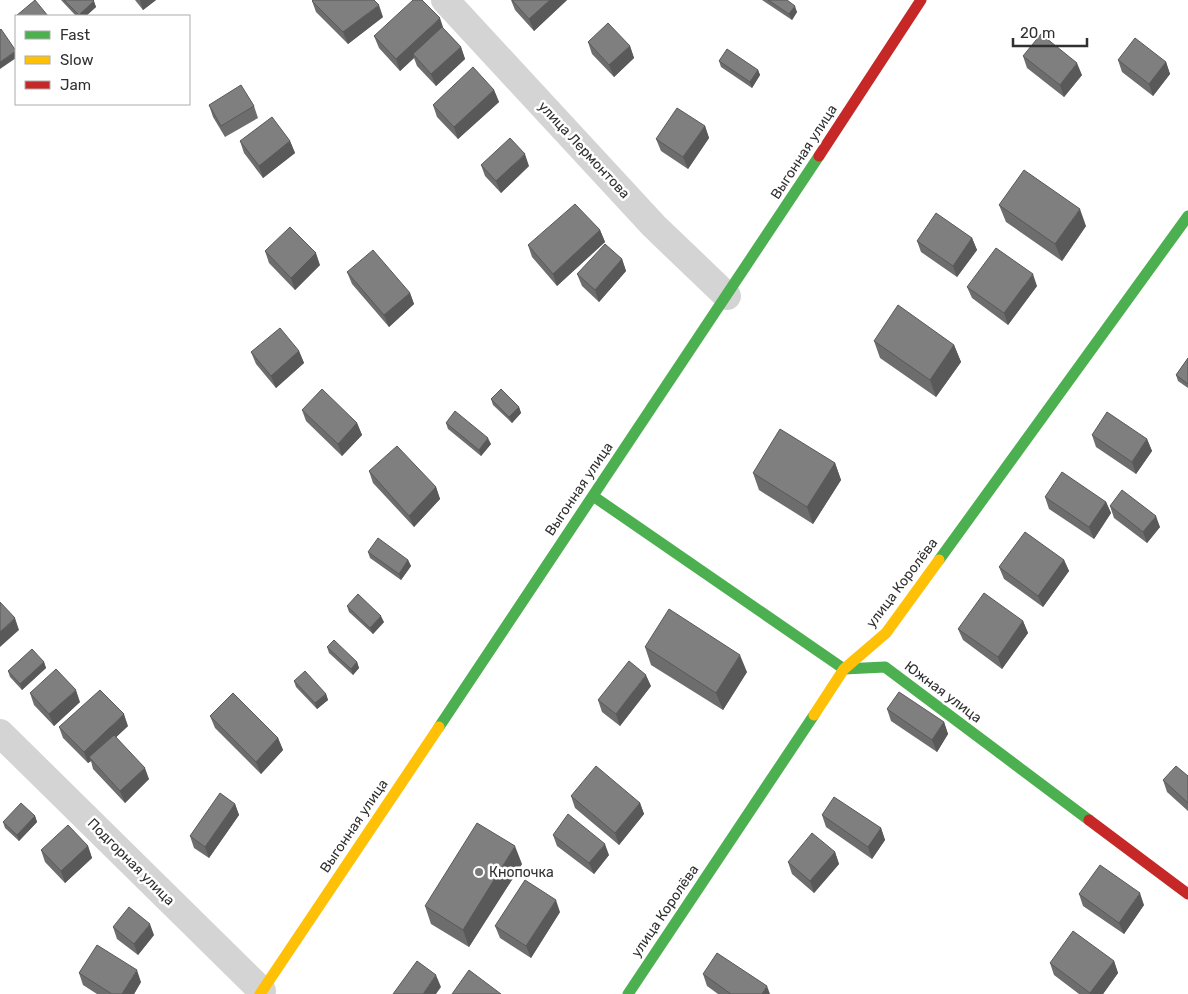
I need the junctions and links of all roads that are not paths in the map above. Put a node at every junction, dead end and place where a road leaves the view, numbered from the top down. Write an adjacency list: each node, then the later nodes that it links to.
1 (445, 0): 4 (street, улица Лермонтова)
2 (921, 0): 4 (street, Выгонная улица)
3 (1188, 216): 6 (street, улица Королёва)
4 (727, 296): 5 (street, Выгонная улица)
5 (592, 496): 6 (street); 9 (street, Выгонная улица)
6 (844, 669): 8 (street, Южная улица); 10 (street, улица Королёва)
7 (0, 733): 9 (street, Подгорная улица)
8 (1188, 894)
9 (261, 992)
10 (628, 994)

